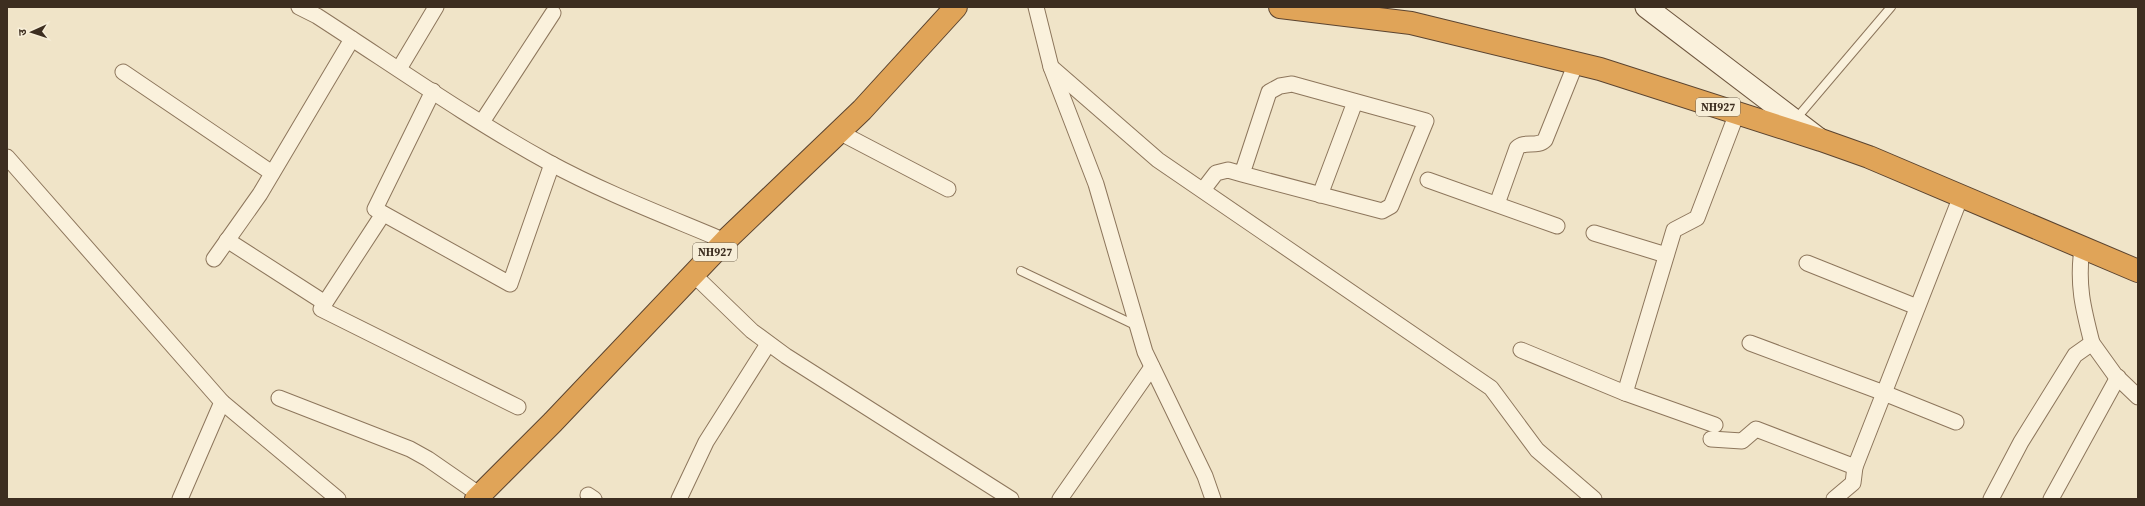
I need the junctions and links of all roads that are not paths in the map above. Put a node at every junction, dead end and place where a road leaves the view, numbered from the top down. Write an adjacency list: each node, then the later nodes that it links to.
1 (299, 7): 9 (street)
2 (436, 7): 12 (street)
3 (956, 7): 19 (highway, NH927)
4 (1036, 7): 11 (street)
5 (1280, 7): 10 (highway, NH927)
6 (1646, 7): 17 (main road)
7 (1891, 7): 17 (lane)
8 (553, 13): 18 (street)
9 (352, 39): 12 (street); 23 (street)
10 (1576, 63): 16 (highway, NH927); 30 (street)
11 (1051, 67): 27 (street); 45 (street)
12 (399, 69): 14 (street)
13 (123, 72): 23 (street)
14 (433, 91): 18 (street); 31 (street)
15 (1355, 102): 24 (street); 28 (street); 28 (street)
16 (1737, 113): 20 (highway, NH927); 37 (street)
17 (1795, 120): 20 (main road)
18 (482, 122): 22 (street)
19 (839, 132): 26 (street); 35 (highway, NH927)
20 (1821, 140): 29 (highway, NH927)
21 (7, 157): 56 (street)
22 (552, 164): 31 (street); 35 (street)
23 (272, 173): 34 (street)
24 (1242, 174): 27 (street); 28 (street)
25 (1428, 180): 30 (street)
26 (948, 189)
27 (1203, 190): 67 (street)
28 (1320, 195)
29 (1961, 196): 36 (highway, NH927); 44 (street)
30 (1497, 204): 32 (street)
31 (383, 214): 43 (street)
32 (1557, 226)
33 (1594, 233): 37 (street)
34 (227, 240): 38 (street); 43 (street)
35 (725, 241): 42 (highway, NH927)
36 (2082, 248): 41 (highway, NH927); 47 (street)
37 (1666, 254): 52 (street)
38 (214, 259)
39 (1806, 263): 44 (street)
40 (1021, 271): 45 (lane)
41 (2138, 271)
42 (694, 275): 48 (street); 60 (highway, NH927)
43 (325, 304): 57 (street)
44 (1917, 307): 53 (street)
45 (1137, 326): 50 (street)
46 (1750, 343): 53 (street)
47 (2092, 343): 51 (street); 69 (street)
48 (768, 344): 63 (street); 64 (street)
49 (1521, 350): 52 (street)
50 (1152, 367): 65 (street); 66 (street)
51 (2118, 377): 54 (street); 70 (street)
52 (1625, 393): 59 (street)
53 (1884, 393): 58 (street); 59 (street)
54 (2138, 397)
55 (279, 398): 60 (street)
56 (222, 402): 61 (street); 62 (street)
57 (518, 406)
58 (1956, 422)
59 (1855, 467): 68 (street)
60 (478, 497)
61 (180, 499)
62 (338, 499)
63 (679, 499)
64 (1011, 499)
65 (1060, 499)
66 (1213, 499)
67 (1594, 499)
68 (1834, 499)
69 (1991, 499)
70 (2051, 499)

